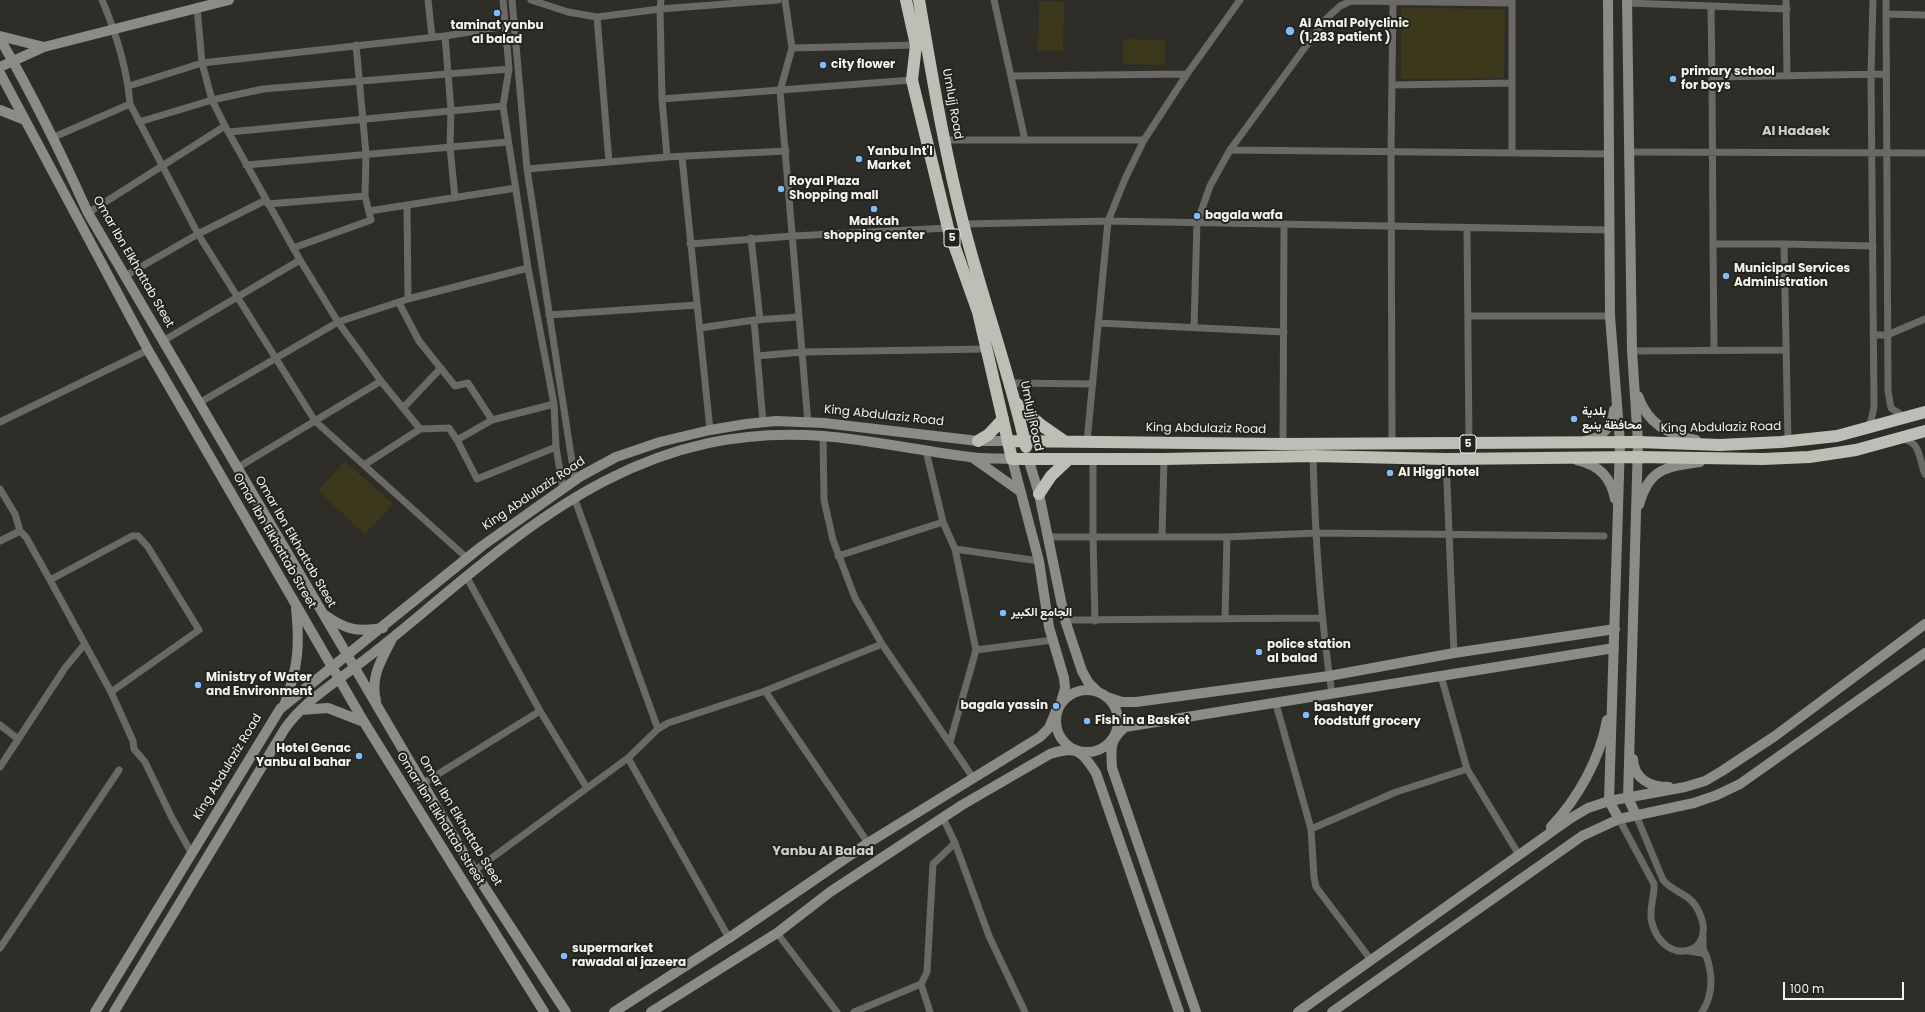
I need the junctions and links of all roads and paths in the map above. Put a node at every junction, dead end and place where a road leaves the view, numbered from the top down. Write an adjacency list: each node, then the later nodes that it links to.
1 (102, 0): 29 (street)
2 (229, 0): 22 (street)
3 (428, 0): 30 (street)
4 (503, 0): 28 (street)
5 (512, 0): 89 (street)
6 (531, 0): 27 (street)
7 (661, 0): 23 (street)
8 (778, 0): 23 (street)
9 (785, 0): 36 (street)
10 (906, 0): 34 (highway, 5)
11 (919, 0): 68 (highway, Umlujj Road / 5)
12 (994, 0): 47 (street)
13 (1240, 0): 43 (street)
14 (1608, 0): 83 (street)
15 (1786, 0): 24 (street)
16 (1873, 0): 46 (street)
17 (1886, 0): 25 (street)
18 (1512, 1): 20 (street); 52 (street)
19 (1627, 1): 21 (street); 76 (street)
20 (1394, 2): 54 (street); 73 (street)
21 (1711, 6): 24 (street); 49 (street)
22 (197, 7): 29 (street); 38 (street)
23 (660, 9): 27 (street); 57 (street)
24 (1787, 9): 48 (street)
25 (1886, 14): 26 (street); 44 (street)
26 (1925, 15)
27 (597, 17): 86 (street)
28 (506, 26): 31 (street); 40 (street)
29 (114, 30): 35 (street); 55 (street)
30 (432, 36): 31 (street); 33 (street)
31 (445, 36): 45 (street)
32 (0, 37): 35 (street); 37 (street)
33 (356, 45): 38 (street); 51 (street)
34 (916, 45): 36 (street); 50 (highway, 5)
35 (44, 47): 37 (street)
36 (792, 48): 56 (street)
37 (13, 61): 39 (street); 42 (street)
38 (202, 63): 55 (street); 58 (street)
39 (0, 67)
40 (509, 69): 45 (street); 60 (street)
41 (0, 73): 53 (street, Omar Ibn Elkhattab Street)
42 (21, 74): 53 (street); 67 (street, Omar Ibn Elkhattab Steet)
43 (1187, 74): 47 (street); 70 (street)
44 (1886, 74): 46 (street); 80 (street)
45 (448, 75): 51 (street); 62 (street)
46 (1871, 75): 48 (street); 79 (street)
47 (1011, 76): 69 (street)
48 (1787, 76): 49 (street)
49 (1712, 77): 77 (street)
50 (912, 80): 56 (street); 102 (highway, 5)
51 (360, 82): 58 (street); 63 (street)
52 (1512, 83): 54 (street); 78 (street)
53 (3, 84): 64 (street, Omar Ibn Elkhattab Street)
54 (1392, 85): 75 (street)
55 (129, 86): 59 (street)
56 (780, 91): 57 (street); 74 (street)
57 (662, 99): 85 (street)
58 (212, 100): 65 (street); 66 (street)
59 (130, 104): 65 (street); 67 (street)
60 (503, 106): 62 (street); 71 (street)
61 (0, 110): 64 (street)
62 (451, 110): 63 (street); 72 (street)
63 (363, 119): 66 (street); 82 (street)
64 (24, 120): 136 (street, Omar Ibn Elkhattab Street)
65 (139, 122): 88 (street)
66 (227, 129): 87 (street); 88 (street)
67 (54, 137): 96 (street, Omar Ibn Elkhattab Steet)
68 (944, 140): 69 (street); 99 (highway, Umlujj Road / 5)
69 (1025, 140): 70 (street)
70 (1144, 140): 97 (street)
71 (508, 142): 72 (street); 90 (street)
72 (450, 147): 82 (street); 92 (street)
73 (1230, 150): 75 (street); 98 (street)
74 (786, 151): 84 (street); 106 (street)
75 (1390, 152): 78 (street); 101 (street)
76 (1629, 152): 77 (street); 138 (street)
77 (1713, 152): 79 (street); 109 (street)
78 (1512, 153): 83 (street)
79 (1872, 153): 80 (street); 111 (street)
80 (1886, 153): 81 (street); 132 (street)
81 (1925, 153)
82 (366, 154): 87 (street); 91 (street)
83 (1609, 154): 104 (street)
84 (682, 157): 85 (street); 108 (street)
85 (667, 158): 86 (street)
86 (609, 162): 89 (street)
87 (246, 165): 93 (street)
88 (163, 166): 96 (street); 105 (street)
89 (527, 169): 120 (street)
90 (516, 188): 92 (street); 114 (street)
91 (365, 196): 93 (street); 95 (street)
92 (454, 198): 94 (street)
93 (267, 202): 105 (street); 112 (street)
94 (407, 205): 95 (street); 117 (street)
95 (369, 211): 112 (street)
96 (88, 213): 115 (street, Omar Ibn Elkhattab Steet)
97 (1108, 221): 98 (street); 99 (street); 127 (street)
98 (1197, 223): 100 (street); 128 (street)
99 (963, 224): 144 (highway, Umlujj Road / 5)
100 (1284, 224): 101 (street); 130 (street)
101 (1390, 226): 103 (street); 178 (street)
102 (948, 228): 106 (street); 134 (highway, 5)
103 (1467, 228): 104 (street); 122 (street)
104 (1610, 230): 123 (street)
105 (198, 234): 115 (street); 116 (street)
106 (793, 236): 107 (street); 121 (street)
107 (751, 238): 108 (street); 125 (street)
108 (690, 244): 119 (street)
109 (1713, 244): 110 (street); 135 (street)
110 (1784, 244): 111 (street); 137 (street)
111 (1873, 246): 131 (street)
112 (293, 248): 113 (street)
113 (300, 260): 116 (street); 126 (street)
114 (528, 268): 117 (street); 152 (street)
115 (125, 276): 133 (street, Omar Ibn Elkhattab Steet)
116 (238, 297): 133 (street); 141 (street)
117 (408, 299): 118 (street)
118 (399, 303): 126 (street); 142 (street)
119 (697, 305): 120 (street); 129 (street)
120 (549, 315): 199 (street)
121 (799, 316): 125 (street); 139 (street)
122 (1468, 316): 123 (street); 179 (street)
123 (1610, 316): 149 (street)
124 (1925, 319): 132 (street)
125 (757, 320): 129 (street); 140 (street)
126 (338, 322): 141 (street); 143 (street)
127 (1098, 322): 128 (street); 145 (street)
128 (1194, 327): 130 (street)
129 (700, 328): 163 (street)
130 (1284, 332): 177 (street)
131 (1873, 335): 132 (street); 148 (street)
132 (1887, 335): 147 (street)
133 (163, 341): 151 (street, Omar Ibn Elkhattab Steet)
134 (987, 349): 139 (street); 156 (highway, 5)
135 (1714, 349): 137 (street); 138 (street)
136 (148, 350): 159 (street); 223 (street, Omar Ibn Elkhattab Street)
137 (1786, 350): 175 (street)
138 (1632, 351): 146 (street)
139 (802, 352): 140 (street); 161 (street)
140 (757, 356): 160 (street)
141 (276, 359): 151 (street); 158 (street)
142 (441, 368): 153 (street); 157 (street)
143 (381, 381): 153 (street); 158 (street)
144 (1010, 383): 145 (street); 150 (highway, Umlujj Road / 5)
145 (1093, 384): 173 (street)
146 (1634, 388): 174 (street); 181 (street)
147 (1888, 392): 148 (street); 155 (street)
148 (1874, 393): 164 (street)
149 (1616, 398): 176 (street); 180 (street)
150 (1015, 402): 171 (highway, Umlujj Road / 5); 172 (highway)
151 (199, 403): 197 (street, Omar Ibn Elkhattab Steet)
152 (554, 404): 157 (street); 182 (street)
153 (403, 408): 162 (street)
154 (1925, 412): 155 (highway, King Abdulaziz Road / 5)
155 (1910, 418): 164 (highway, King Abdulaziz Road / 5)
156 (1003, 419): 169 (highway); 170 (highway, 5)
157 (492, 420): 168 (street)
158 (315, 421): 196 (street); 197 (street)
159 (0, 422)
160 (763, 422): 161 (street, King Abdulaziz Road); 163 (street, King Abdulaziz Road)
161 (808, 423): 169 (street, King Abdulaziz Road)
162 (420, 429): 168 (street); 196 (street)
163 (710, 430): 199 (street, King Abdulaziz Road)
164 (1863, 431): 175 (highway, King Abdulaziz Road / 5)
165 (1925, 431): 167 (highway, 5)
166 (823, 436): 183 (street, King Abdulaziz Road); 204 (street, King Abdulaziz Road); 218 (street)
167 (1902, 439): 191 (highway, 5); 198 (street)
168 (457, 440): 182 (street)
169 (978, 441): 170 (street, King Abdulaziz Road)
170 (1008, 441): 171 (highway, King Abdulaziz Road / 5); 189 (highway, 5)
171 (1024, 441): 172 (highway, King Abdulaziz Road / 5); 190 (highway, Umlujj Road / 5)
172 (1064, 441): 173 (highway, King Abdulaziz Road / 5)
173 (1087, 442): 177 (highway, King Abdulaziz Road / 5)
174 (1638, 442): 176 (highway, King Abdulaziz Road / 5); 181 (highway, King Abdulaziz Road / 5); 187 (street)
175 (1788, 442): 181 (highway, King Abdulaziz Road / 5)
176 (1620, 443): 180 (highway, King Abdulaziz Road / 5); 186 (street)
177 (1283, 444): 178 (highway, King Abdulaziz Road / 5)
178 (1392, 444): 179 (highway, King Abdulaziz Road / 5)
179 (1469, 444): 180 (highway, King Abdulaziz Road / 5)
180 (1562, 444)
181 (1720, 444)
182 (556, 447): 201 (street)
183 (926, 451): 188 (street, King Abdulaziz Road); 207 (street)
184 (1313, 456): 193 (highway, 5); 194 (highway, 5); 209 (street)
185 (1565, 457): 186 (highway, 5); 194 (highway, 5); 205 (street)
186 (1620, 457): 187 (highway, 5); 205 (street)
187 (1637, 457): 191 (highway, 5); 206 (street)
188 (973, 458): 189 (street, King Abdulaziz Road); 202 (street)
189 (1012, 458): 190 (highway, Umlujj Road / 5); 202 (street)
190 (1028, 458): 192 (highway, 5); 203 (street)
191 (1720, 458): 206 (street)
192 (1069, 459): 195 (highway, 5); 203 (highway)
193 (1164, 459): 195 (highway, 5); 214 (street)
194 (1446, 459): 210 (street)
195 (1093, 460): 213 (street)
196 (364, 465): 219 (street)
197 (237, 468): 224 (street, Omar Ibn Elkhattab Steet)
198 (1925, 474)
199 (575, 481): 201 (street, King Abdulaziz Road)
200 (0, 489): 208 (street)
201 (563, 489): 219 (street, King Abdulaziz Road)
202 (1021, 492): 220 (street)
203 (1039, 494): 212 (street)
204 (574, 497): 221 (street, King Abdulaziz Road); 261 (street)
205 (1618, 517): 231 (street)
206 (1636, 518): 260 (street)
207 (943, 522): 217 (street); 218 (street)
208 (20, 531): 216 (street); 222 (street)
209 (1315, 533): 210 (street); 215 (street); 226 (street)
210 (1448, 534): 211 (street); 238 (street)
211 (1604, 536)
212 (1048, 537): 213 (street); 227 (street)
213 (1092, 537): 214 (street); 228 (street)
214 (1162, 537): 215 (street)
215 (1227, 538): 225 (street)
216 (0, 541)
217 (955, 549): 220 (street); 237 (street)
218 (838, 556): 235 (street)
219 (467, 558): 230 (street, King Abdulaziz Road)
220 (1039, 561): 233 (street)
221 (466, 576): 232 (street, King Abdulaziz Road); 257 (street)
222 (50, 580): 234 (street); 248 (street)
223 (295, 604): 241 (street, Omar Ibn Elkhattab Street); 252 (street)
224 (322, 614): 230 (street); 240 (street, Omar Ibn Elkhattab Steet)
225 (1225, 618): 226 (street); 228 (street)
226 (1322, 618): 243 (street)
227 (1065, 620): 228 (street); 249 (street)
228 (1095, 621)
229 (1925, 624): 272 (street)
230 (383, 628): 240 (street, King Abdulaziz Road)
231 (1615, 629): 236 (street); 238 (street)
232 (393, 637): 242 (street, King Abdulaziz Road); 255 (street)
233 (1053, 640): 237 (street); 254 (street)
234 (84, 644): 248 (street); 263 (street)
235 (882, 644): 246 (street); 264 (street)
236 (1614, 648): 244 (street); 247 (street)
237 (976, 650): 264 (street)
238 (1454, 653): 243 (street)
239 (1925, 653): 276 (street)
240 (347, 656): 241 (street, King Abdulaziz Road); 242 (street, Omar Ibn Elkhattab Steet)
241 (332, 667): 245 (street, Omar Ibn Elkhattab Street); 252 (street, King Abdulaziz Road)
242 (354, 668): 245 (street, King Abdulaziz Road); 255 (street, Omar Ibn Elkhattab Steet)
243 (1329, 676): 250 (street); 251 (street)
244 (1441, 676): 250 (street); 268 (street)
245 (339, 679): 256 (street, King Abdulaziz Road); 258 (street, Omar Ibn Elkhattab Street)
246 (765, 691): 261 (street); 281 (street)
247 (1613, 691): 275 (street); 280 (street)
248 (111, 692): 283 (street)
249 (1098, 692): 251 (street); 254 (street)
250 (1332, 694): 253 (street)
251 (1107, 697): 262 (street)
252 (284, 704): 283 (street, King Abdulaziz Road)
253 (1276, 704): 262 (street); 279 (street)
254 (1059, 707): 265 (street); 270 (street)
255 (378, 709): 271 (street, Omar Ibn Elkhattab Steet)
256 (299, 710): 258 (street); 295 (street, King Abdulaziz Road)
257 (540, 711): 271 (street); 273 (street)
258 (364, 722): 296 (street, Omar Ibn Elkhattab Street)
259 (0, 725): 263 (street)
260 (1630, 728): 272 (street); 274 (street)
261 (658, 729): 266 (street)
262 (1114, 737): 265 (street); 305 (street)
263 (18, 739): 267 (street)
264 (950, 742): 270 (street)
265 (1078, 751): 277 (street); 304 (street)
266 (628, 758): 273 (street); 288 (street)
267 (0, 767)
268 (1467, 769): 279 (street); 284 (street)
269 (119, 770): 289 (street)
270 (974, 779): 281 (street)
271 (422, 784): 285 (street, Omar Ibn Elkhattab Steet)
272 (1684, 787): 274 (street)
273 (587, 788): 285 (street)
274 (1628, 798): 275 (street); 276 (street)
275 (1609, 801): 278 (street); 280 (street)
276 (1636, 816): 278 (street); 287 (street)
277 (943, 818): 282 (street); 286 (street)
278 (1619, 819): 290 (street); 307 (street)
279 (1311, 829): 292 (street)
280 (1537, 842): 284 (street)
281 (868, 843): 288 (street)
282 (955, 843): 293 (street); 303 (street)
283 (192, 854): 294 (street, King Abdulaziz Road)
284 (1519, 855): 292 (street)
285 (474, 871): 297 (street, Omar Ibn Elkhattab Steet)
286 (778, 933): 299 (street); 300 (street)
287 (1703, 936): 290 (street); 291 (street)
288 (729, 938): 298 (street)
289 (0, 948)
290 (1688, 951): 291 (street)
291 (1706, 955): 308 (street)
292 (1370, 960): 306 (street)
293 (921, 984): 301 (street); 302 (street)
294 (95, 1012)
295 (114, 1012)
296 (544, 1012)
297 (566, 1012)
298 (614, 1012)
299 (651, 1012)
300 (837, 1012)
301 (854, 1012)
302 (930, 1012)
303 (1025, 1012)
304 (1179, 1012)
305 (1196, 1012)
306 (1298, 1012)
307 (1332, 1012)
308 (1702, 1012)

